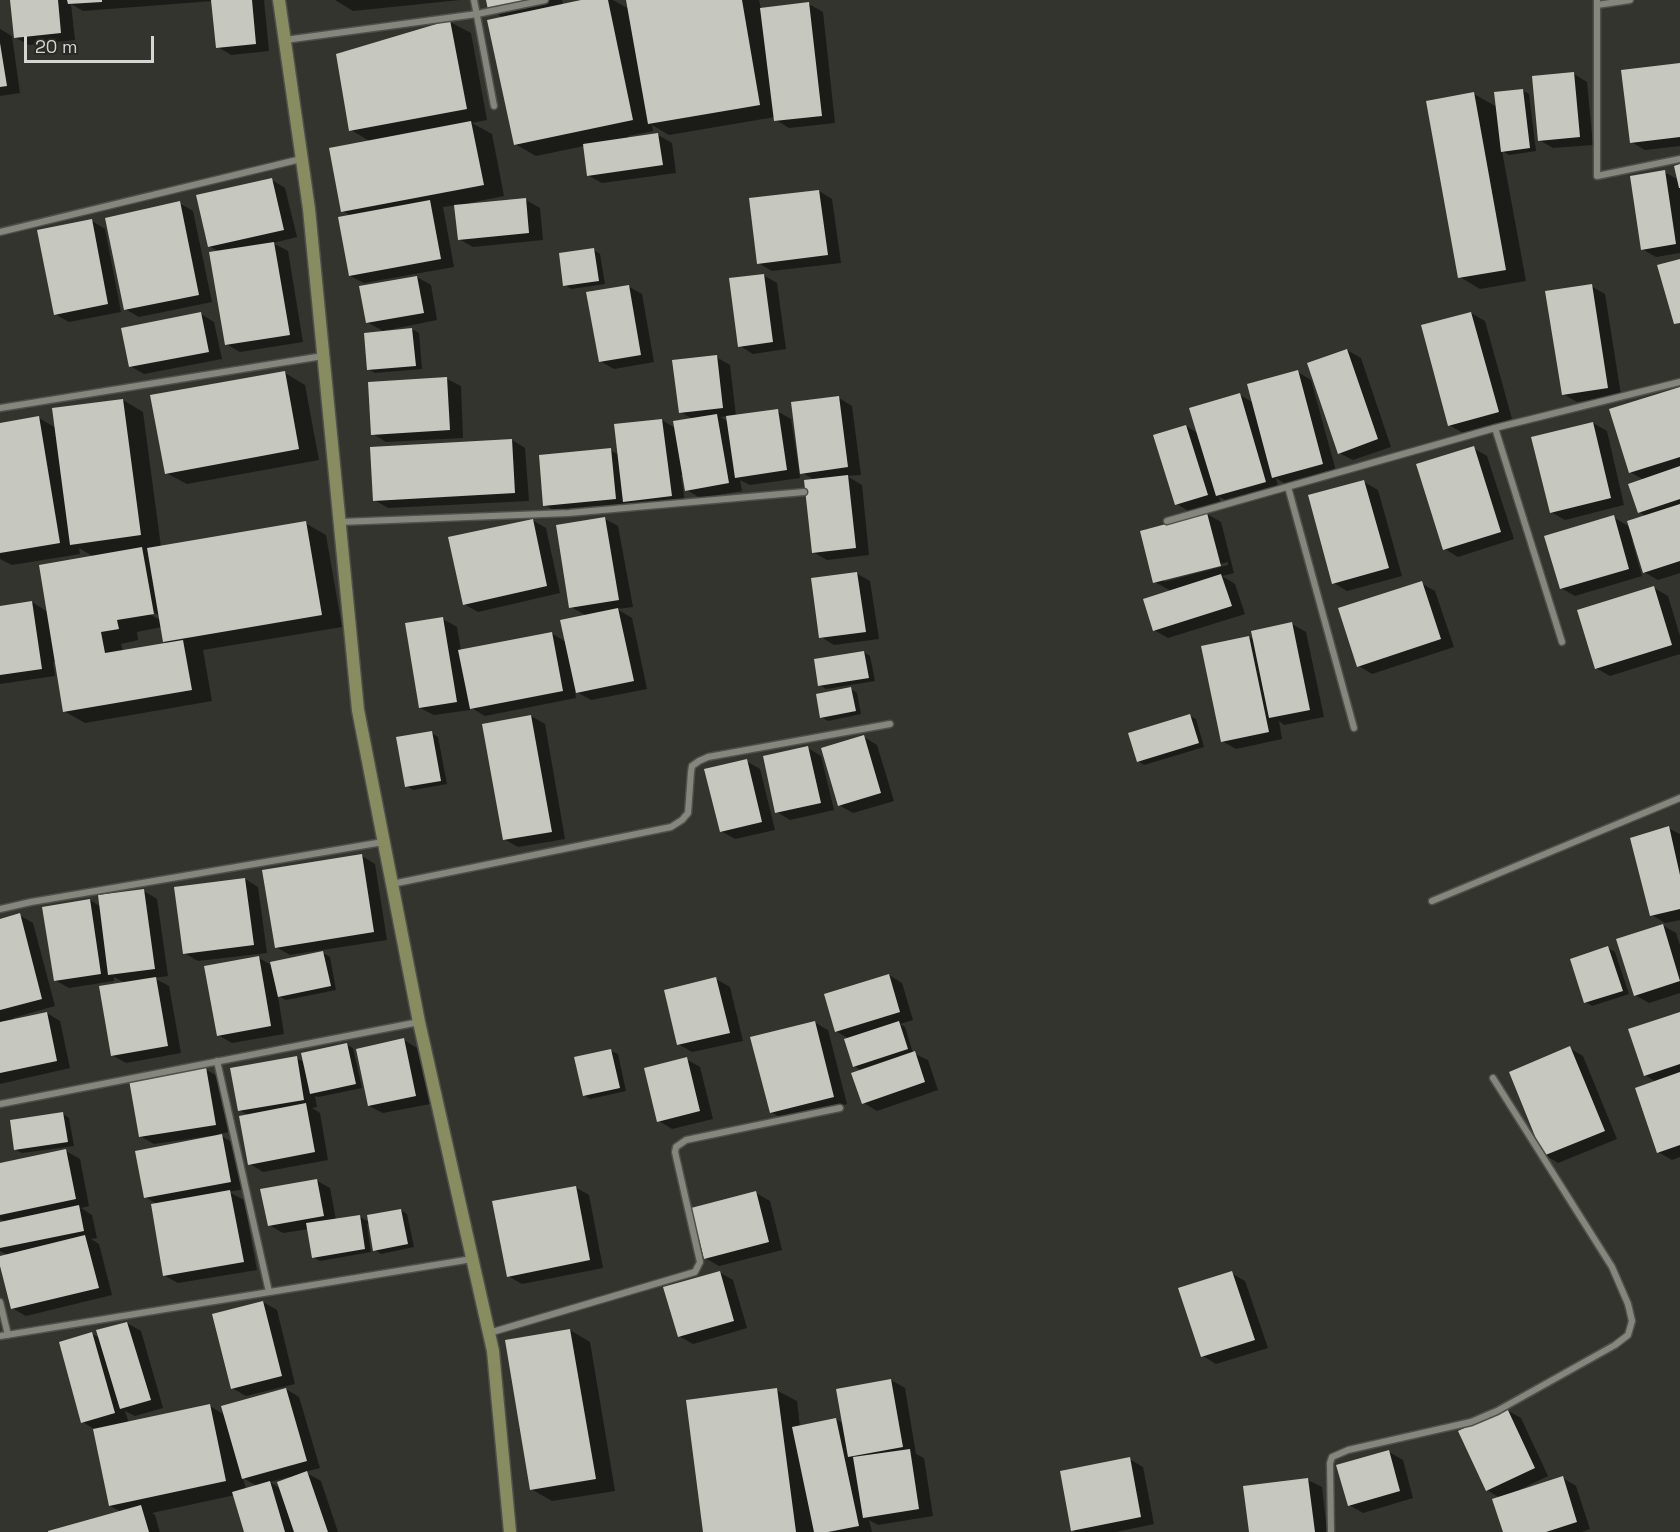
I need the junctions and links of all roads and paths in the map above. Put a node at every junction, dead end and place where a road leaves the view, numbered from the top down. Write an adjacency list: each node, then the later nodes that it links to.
1 (279, 0): 7 (main road)
2 (474, 0): 6 (street)
3 (545, 0): 6 (street)
4 (1630, 0): 5 (street)
5 (1597, 3): 10 (street)
6 (477, 14): 7 (street); 8 (street)
7 (285, 40): 9 (main road)
8 (494, 106)
9 (302, 159): 11 (street); 12 (main road)
10 (1680, 159)
11 (0, 232)
12 (324, 356): 14 (street); 19 (main road)
13 (1680, 382): 15 (street)
14 (0, 408)
15 (1495, 428): 16 (street); 20 (street)
16 (1288, 487): 18 (street); 22 (street)
17 (804, 492): 19 (street)
18 (1167, 520)
19 (339, 522): 24 (main road)
20 (1562, 642)
21 (890, 724): 25 (street)
22 (1354, 728)
23 (1680, 798): 26 (street)
24 (384, 842): 25 (main road); 27 (street)
25 (392, 884): 28 (main road)
26 (1432, 901)
27 (0, 909)
28 (419, 1022): 29 (street); 33 (main road)
29 (217, 1061): 31 (street); 34 (street)
30 (1493, 1078): 40 (street)
31 (0, 1104)
32 (840, 1108): 36 (street)
33 (472, 1259): 34 (street); 36 (main road)
34 (269, 1292): 37 (street)
35 (0, 1302): 37 (street)
36 (489, 1333): 39 (main road)
37 (8, 1335): 38 (street)
38 (0, 1336)
39 (510, 1532)
40 (1331, 1532)

